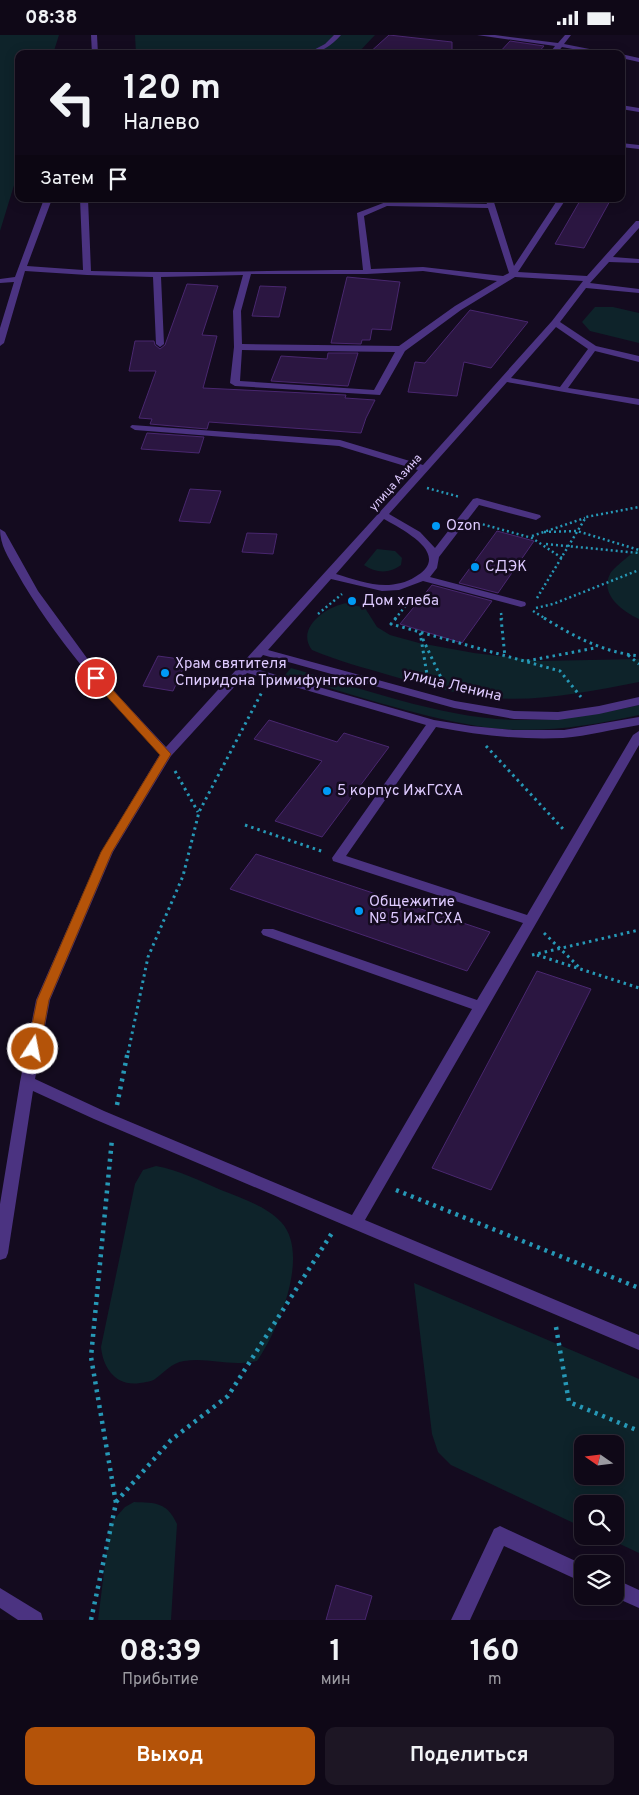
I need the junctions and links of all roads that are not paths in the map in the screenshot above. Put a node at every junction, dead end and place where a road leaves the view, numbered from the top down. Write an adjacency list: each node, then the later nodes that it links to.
1 (94, 35): 6 (street)
2 (338, 35): 7 (street)
3 (480, 35): 5 (street)
4 (568, 35): 5 (street)
5 (560, 45): 8 (street); 9 (street)
6 (95, 50)
7 (317, 50)
8 (556, 50)
9 (589, 50)
10 (625, 57): 11 (street)
11 (639, 60)
12 (625, 108): 13 (street)
13 (639, 110)
14 (625, 145): 15 (street)
15 (639, 147)
16 (47, 202): 23 (street)
17 (84, 202): 26 (street)
18 (560, 202): 28 (street)
19 (489, 203): 25 (street); 28 (street)
20 (639, 223): 21 (street, улица Азина)
21 (606, 259): 22 (street); 32 (street, улица Азина)
22 (639, 261)
23 (22, 268): 26 (street); 29 (street)
24 (248, 272): 25 (street); 27 (street); 37 (street)
25 (366, 272): 30 (street)
26 (87, 273): 27 (street)
27 (157, 274): 36 (street)
28 (513, 274): 30 (street); 32 (street)
29 (19, 279): 31 (street); 35 (street)
30 (504, 279): 39 (street)
31 (0, 281)
32 (586, 282): 33 (street); 34 (street, улица Азина)
33 (639, 291)
34 (555, 323): 38 (street); 41 (street, улица Азина)
35 (0, 343)
36 (160, 344)
37 (238, 347): 39 (street); 39 (street)
38 (593, 348): 40 (street); 42 (street)
39 (401, 349)
40 (639, 359)
41 (504, 379): 42 (street); 45 (street, улица Азина)
42 (562, 389): 43 (street)
43 (639, 402)
44 (135, 427): 45 (street)
45 (426, 469): 46 (street, улица Азина)
46 (384, 515): 49 (street); 50 (street, улица Азина)
47 (536, 517): 49 (street)
48 (0, 532): 59 (street)
49 (434, 556): 51 (street)
50 (329, 575): 51 (street); 53 (street, улица Азина)
51 (425, 579): 52 (street)
52 (526, 607)
53 (261, 651): 54 (street, улица Азина); 55 (street, улица Ленина)
54 (246, 669): 57 (street); 59 (street, улица Азина)
55 (639, 701)
56 (639, 721): 57 (street)
57 (434, 723): 60 (street)
58 (639, 735): 60 (street)
59 (166, 754): 63 (street, улица Азина)
60 (531, 921): 62 (street)
61 (268, 932): 62 (street)
62 (481, 1007): 64 (street)
63 (27, 1082): 64 (street); 65 (street, улица Азина)
64 (348, 1220): 66 (street)
65 (0, 1253)
66 (639, 1343)
67 (574, 1569): 72 (street)
68 (624, 1592): 70 (street)
69 (0, 1597): 71 (street)
70 (639, 1599)
71 (34, 1620)
72 (460, 1620)

